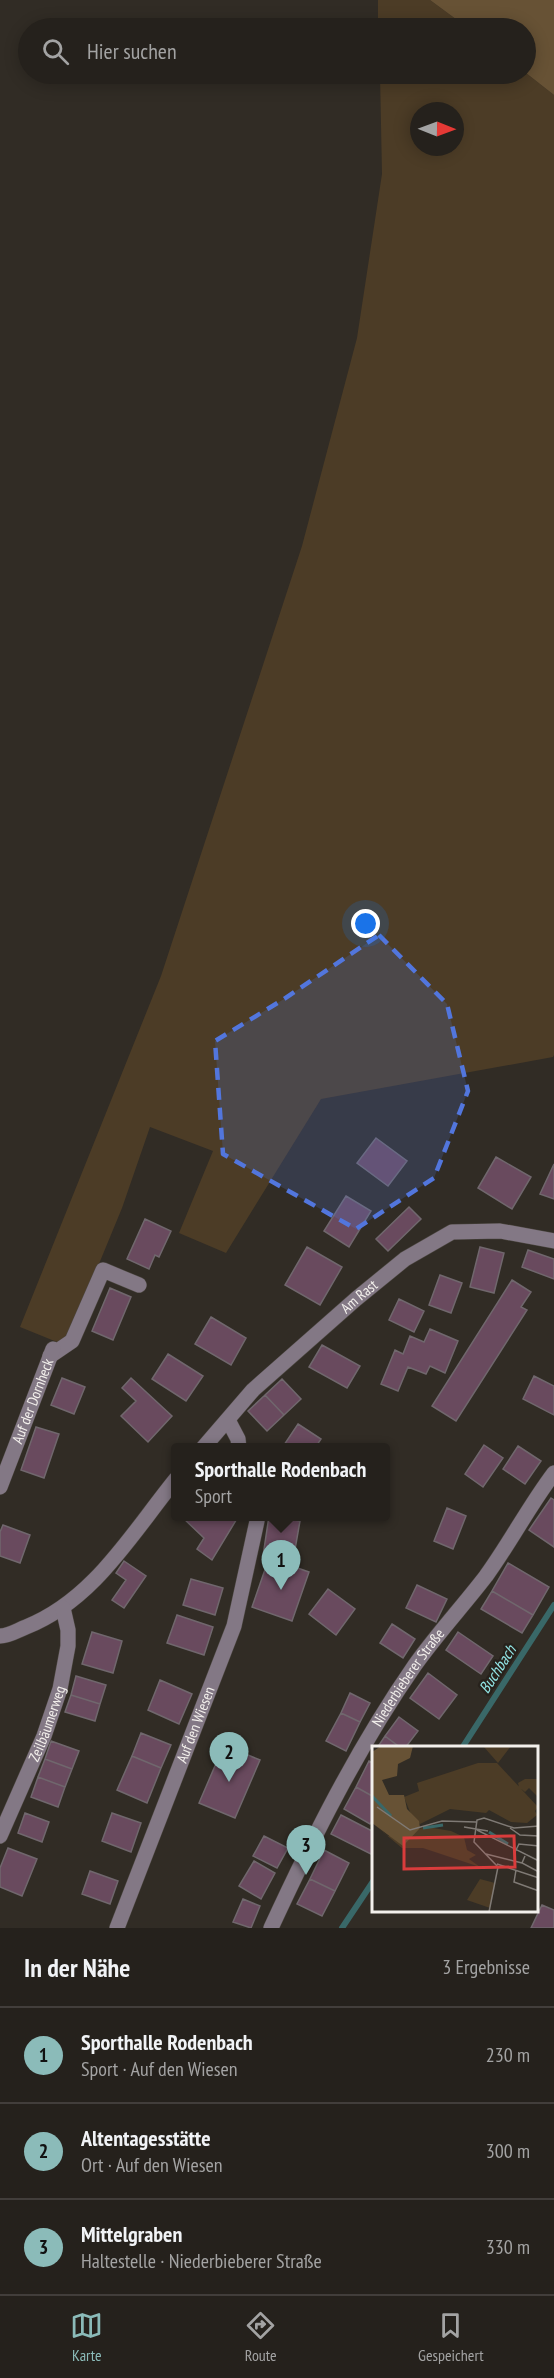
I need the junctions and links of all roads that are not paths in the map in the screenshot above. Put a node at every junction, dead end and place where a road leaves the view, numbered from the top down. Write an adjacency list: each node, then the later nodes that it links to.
1 (554, 1241): 3 (street, Am Rast)
2 (139, 1285): 8 (street, Auf der Dornheck)
3 (228, 1420): 4 (street, Am Rast); 5 (street)
4 (207, 1443)
5 (238, 1443)
6 (554, 1473): 14 (street, Niederbieberer Straße)
7 (171, 1485): 10 (street)
8 (0, 1487)
9 (257, 1521): 13 (street, Auf den Wiesen)
10 (63, 1608): 11 (street); 12 (street, Zeilbäumerweg)
11 (0, 1636)
12 (0, 1836)
13 (117, 1928)
14 (271, 1928)

